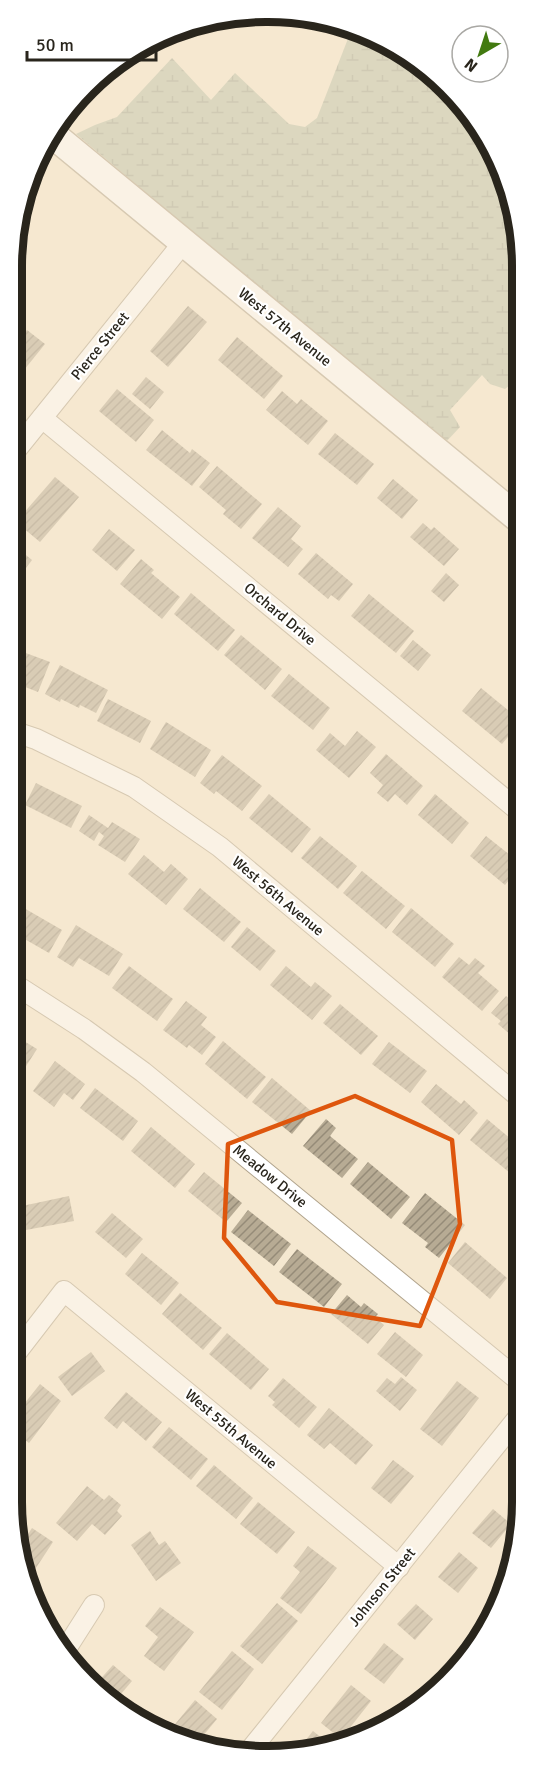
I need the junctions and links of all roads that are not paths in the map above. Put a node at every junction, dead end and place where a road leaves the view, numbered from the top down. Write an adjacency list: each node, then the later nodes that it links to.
1 (59, 139): 2 (street, West 57th Avenue)
2 (183, 243): 3 (street, Pierce Street); 5 (street, West 57th Avenue)
3 (42, 418): 4 (street, Pierce Street); 7 (street, Orchard Drive)
4 (22, 443)
5 (512, 513)
6 (22, 734): 9 (street, West 56th Avenue)
7 (512, 805)
8 (22, 989): 11 (street, Meadow Drive)
9 (512, 1091)
10 (22, 1345): 13 (street, West 55th Avenue)
11 (512, 1375)
12 (512, 1425): 13 (street, Johnson Street)
13 (399, 1567): 16 (street, Johnson Street)
14 (94, 1605): 15 (street)
15 (69, 1645)
16 (254, 1746)

